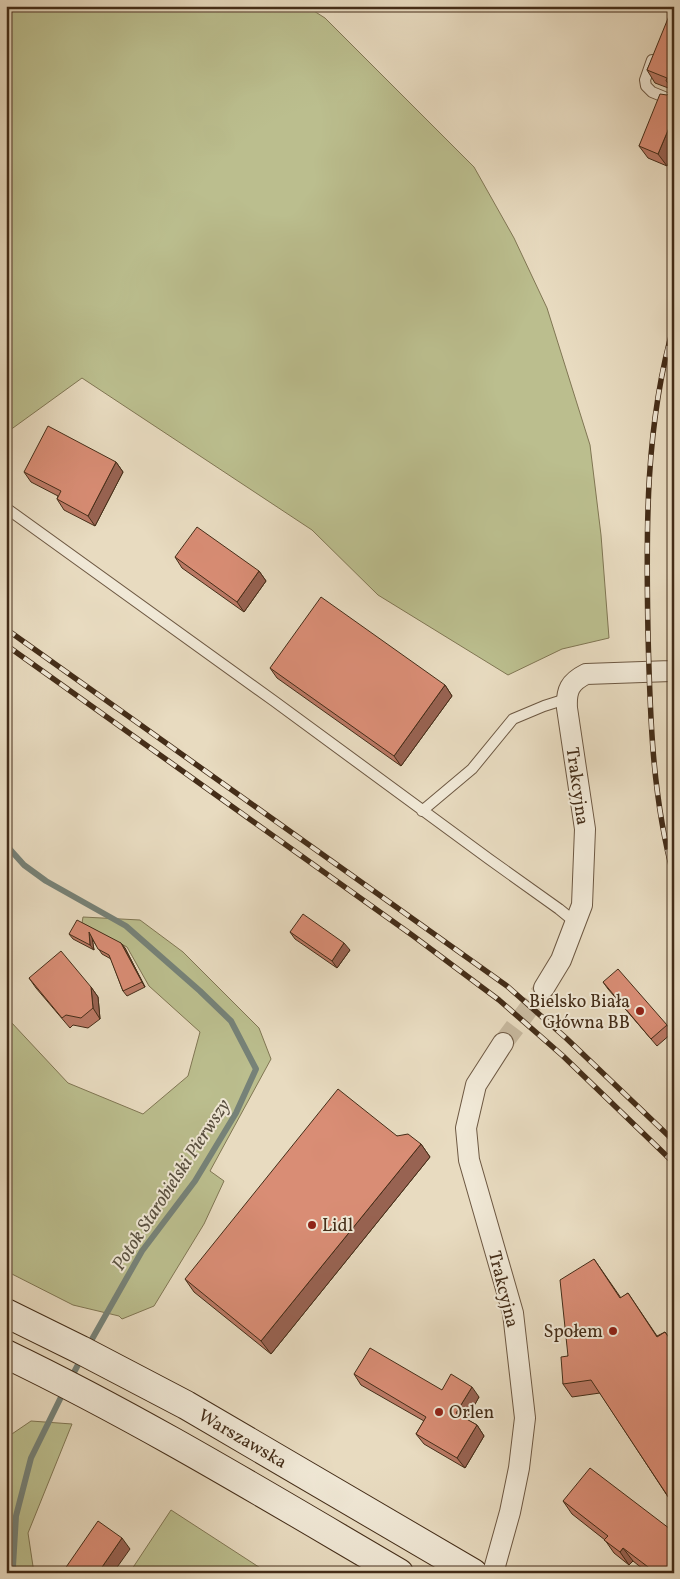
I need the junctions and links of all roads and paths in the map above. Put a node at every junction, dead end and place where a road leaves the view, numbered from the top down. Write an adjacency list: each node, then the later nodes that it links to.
1 (657, 48): 2 (lane)
2 (674, 101)
3 (6, 508): 6 (lane)
4 (674, 670): 5 (street)
5 (566, 699): 6 (lane); 7 (street, Trakcyjna)
6 (422, 810): 7 (lane)
7 (575, 922): 8 (street, Trakcyjna)
8 (544, 988)
9 (503, 1043): 14 (street, Trakcyjna)
10 (6, 1313): 13 (main road, Warszawska)
11 (6, 1354): 12 (main road)
12 (399, 1573)
13 (473, 1573)
14 (493, 1573)

